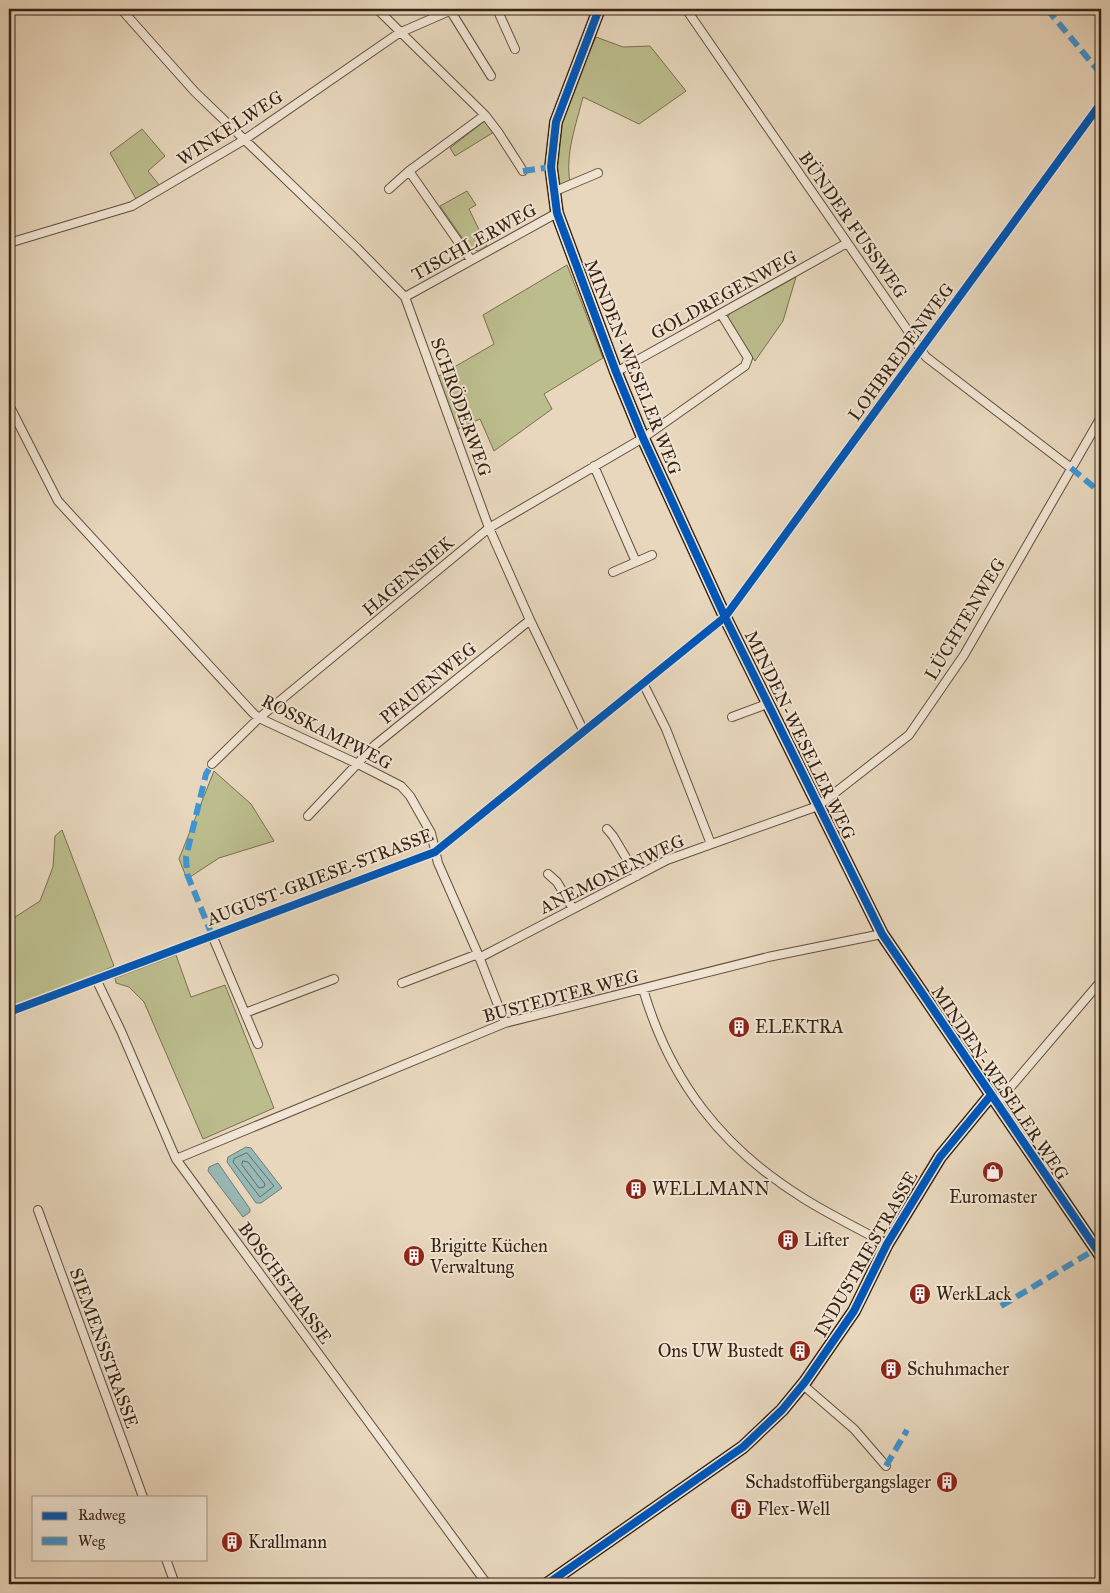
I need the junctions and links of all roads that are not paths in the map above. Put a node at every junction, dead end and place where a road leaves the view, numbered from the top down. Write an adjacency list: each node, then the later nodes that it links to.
1 (121, 9): 14 (street, SCHRÖDERWEG)
2 (376, 9): 9 (street)
3 (497, 9): 10 (street)
4 (599, 9): 8 (street, MINDEN-WESELER WEG)
5 (603, 9): 8 (street, MINDEN-WESELER WEG)
6 (686, 9): 22 (street, BÜNDER FUSSWEG)
7 (452, 10): 9 (street, WINKELWEG); 11 (street)
8 (595, 23): 19 (street, MINDEN-WESELER WEG)
9 (399, 33): 13 (street); 14 (street, WINKELWEG)
10 (516, 48)
11 (491, 76)
12 (1101, 103): 26 (street, LOHBREDENWEG)
13 (485, 115): 15 (street); 16 (street)
14 (244, 140): 21 (street, WINKELWEG); 24 (street, SCHRÖDERWEG)
15 (410, 171): 18 (street); 23 (street)
16 (523, 171)
17 (598, 173): 19 (street)
18 (389, 189)
19 (553, 192): 20 (street, MINDEN-WESELER WEG)
20 (557, 214): 23 (street, TISCHLERWEG); 27 (street, MINDEN-WESELER WEG)
21 (9, 243)
22 (846, 243): 25 (street, GOLDREGENWEG); 26 (street, BÜNDER FUSSWEG)
23 (471, 260): 24 (street, TISCHLERWEG)
24 (405, 297): 33 (street, SCHRÖDERWEG)
25 (721, 314): 27 (street, GOLDREGENWEG); 30 (street, HAGENSIEK)
26 (921, 349): 32 (street, BÜNDER FUSSWEG); 37 (street, LOHBREDENWEG)
27 (616, 372): 30 (street, MINDEN-WESELER WEG)
28 (9, 405): 42 (street, ROSSKAMPWEG)
29 (1101, 417): 32 (street, LÜCHTENWEG)
30 (642, 438): 31 (street, HAGENSIEK); 37 (street, MINDEN-WESELER WEG)
31 (594, 466): 33 (street, HAGENSIEK); 35 (street)
32 (1071, 468): 46 (street, LÜCHTENWEG)
33 (489, 528): 38 (street, SCHRÖDERWEG); 42 (street, HAGENSIEK)
34 (652, 555): 35 (street)
35 (636, 562): 36 (street)
36 (613, 572)
37 (725, 617): 39 (street, AUGUST-GRIESE-STRASSE); 40 (street, MINDEN-WESELER WEG)
38 (530, 620): 43 (street, SCHRÖDERWEG); 45 (street, PFAUENWEG)
39 (643, 683): 43 (street, AUGUST-GRIESE-STRASSE); 49 (street)
40 (767, 704): 41 (street); 46 (street, MINDEN-WESELER WEG)
41 (732, 717)
42 (259, 718): 44 (street, HAGENSIEK); 45 (street, ROSSKAMPWEG)
43 (583, 730): 50 (street, AUGUST-GRIESE-STRASSE)
44 (212, 764)
45 (358, 764): 47 (street, PFAUENWEG); 50 (street, ROSSKAMPWEG)
46 (818, 806): 49 (street, ANEMONENWEG); 54 (street, MINDEN-WESELER WEG)
47 (308, 816)
48 (607, 829): 52 (street)
49 (711, 844): 52 (street, ANEMONENWEG)
50 (435, 852): 55 (street, AUGUST-GRIESE-STRASSE); 56 (street, ROSSKAMPWEG)
51 (548, 874): 53 (street)
52 (637, 876): 53 (street, ANEMONENWEG)
53 (574, 909): 56 (street, ANEMONENWEG)
54 (882, 934): 61 (street, BUSTEDTER WEG); 66 (street, MINDEN-WESELER WEG)
55 (212, 936): 57 (street, AUGUST-GRIESE-STRASSE); 63 (street)
56 (479, 956): 60 (street, ANEMONENWEG); 64 (street, ROSSKAMPWEG)
57 (96, 979): 62 (street, AUGUST-GRIESE-STRASSE); 67 (street, BOSCHSTRASSE)
58 (334, 979): 63 (street)
59 (1101, 981): 66 (street)
60 (402, 983)
61 (643, 989): 64 (street, BUSTEDTER WEG); 69 (street)
62 (9, 1012)
63 (245, 1013): 65 (street)
64 (505, 1023): 67 (street, BUSTEDTER WEG)
65 (258, 1044)
66 (994, 1099): 69 (street, INDUSTRIESTRASSE); 70 (street, MINDEN-WESELER WEG)
67 (176, 1160): 76 (street, BOSCHSTRASSE)
68 (38, 1210): 73 (street, SIEMENSSTRASSE)
69 (887, 1244): 71 (street, INDUSTRIESTRASSE)
70 (1099, 1249)
71 (803, 1385): 72 (street); 77 (street, INDUSTRIESTRASSE)
72 (886, 1466)
73 (143, 1496)
74 (166, 1560): 75 (street)
75 (175, 1584)
76 (487, 1584)
77 (547, 1584)

